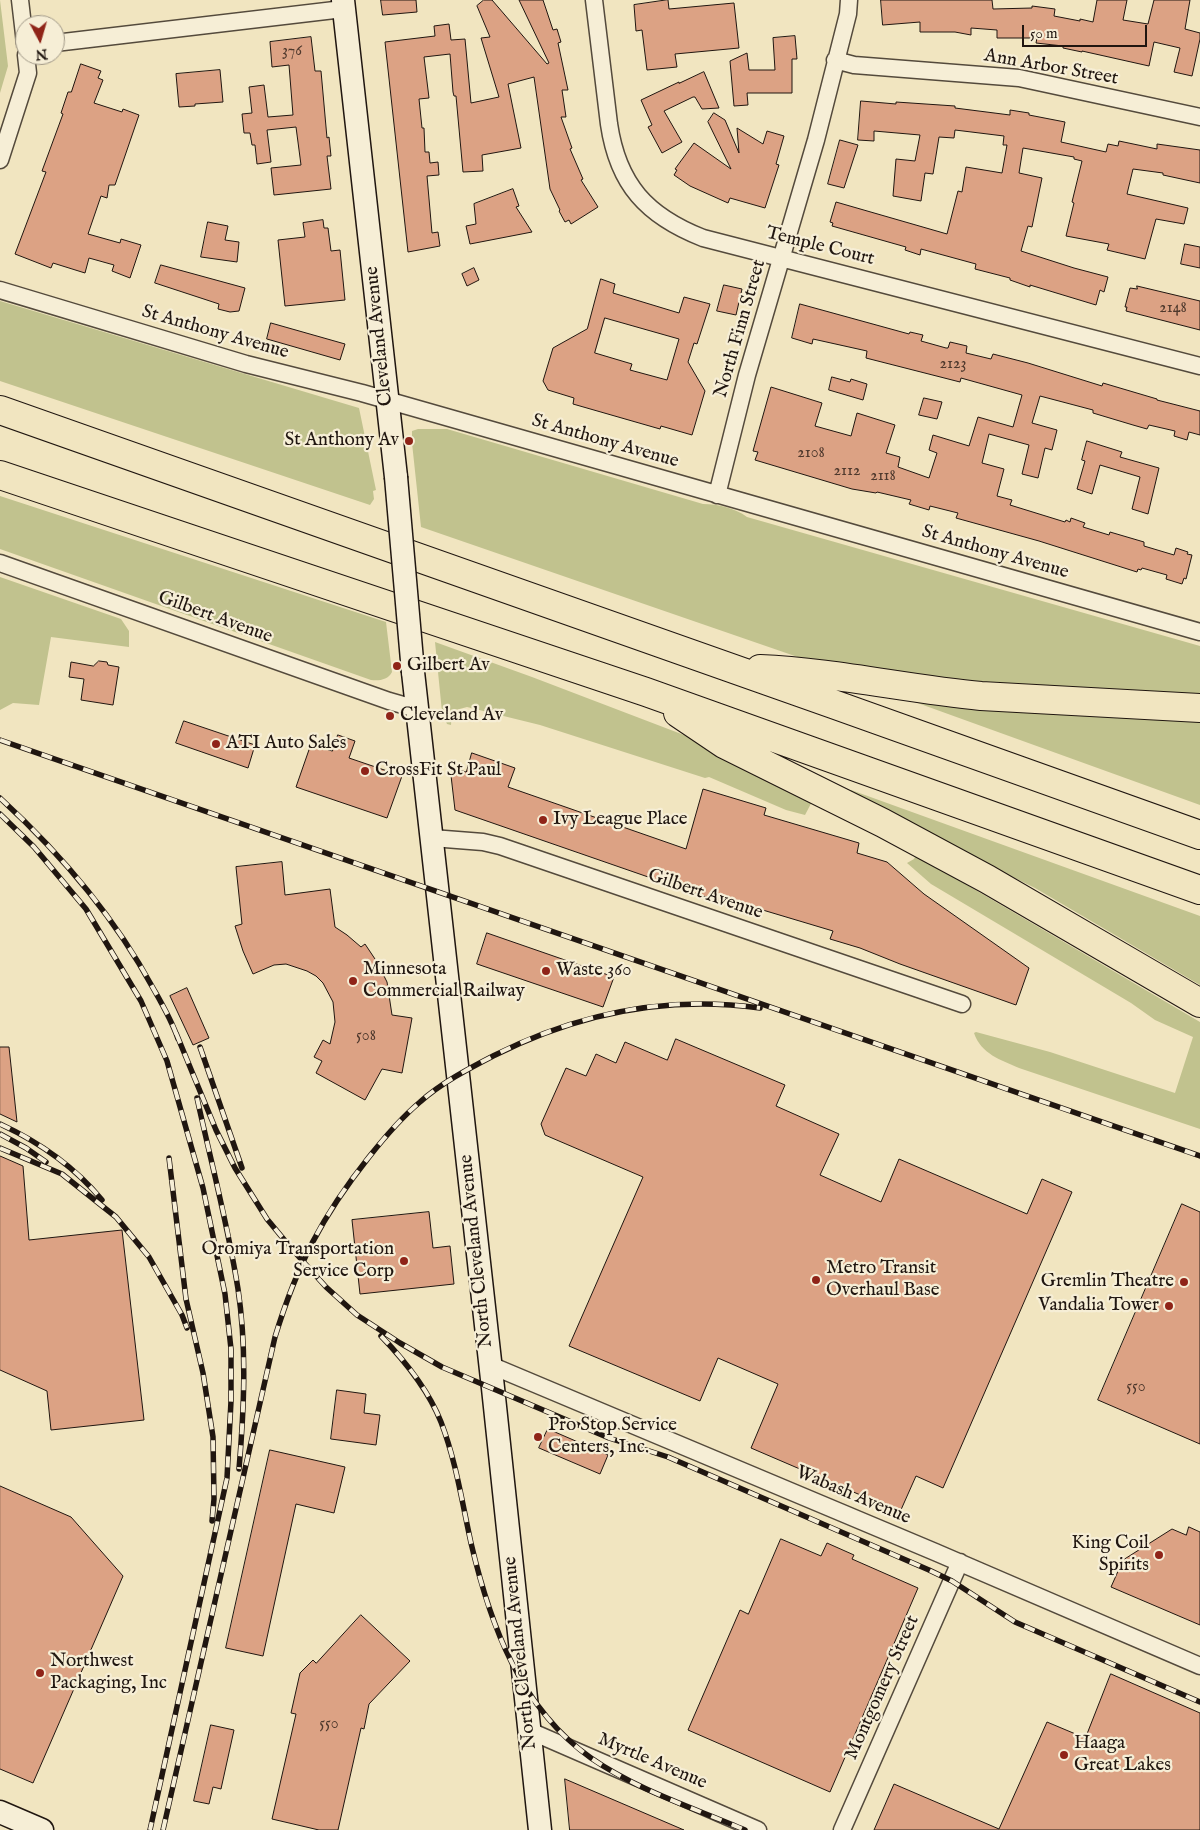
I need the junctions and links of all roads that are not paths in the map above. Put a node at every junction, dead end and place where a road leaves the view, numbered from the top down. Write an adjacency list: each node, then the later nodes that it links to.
1 (20, 0): 5 (street)
2 (594, 0): 11 (street, Temple Court)
3 (848, 0): 7 (street, North Finn Street)
4 (343, 5): 6 (street); 14 (street, Cleveland Avenue)
5 (22, 15)
6 (65, 41)
7 (835, 60): 9 (street, Ann Arbor Street); 11 (street, North Finn Street)
8 (27, 65): 10 (street)
9 (1200, 116)
10 (0, 160)
11 (782, 258): 13 (street, Temple Court); 17 (street, North Finn Street)
12 (0, 290): 14 (street, St Anthony Avenue)
13 (1200, 366)
14 (387, 400): 17 (street, St Anthony Avenue); 21 (street, Cleveland Avenue, bridge)
15 (0, 410): 20 (highway)
16 (0, 475): 22 (highway)
17 (717, 495): 19 (street, St Anthony Avenue)
18 (0, 563): 24 (street, Gilbert Avenue)
19 (1200, 632)
20 (731, 668): 23 (highway); 25 (highway)
21 (413, 672): 24 (street, North Cleveland Avenue)
22 (646, 692): 27 (highway); 28 (highway)
23 (1200, 708)
24 (417, 709): 26 (street, North Cleveland Avenue)
25 (1200, 835)
26 (432, 838): 29 (street, Gilbert Avenue); 30 (street, North Cleveland Avenue)
27 (1200, 890)
28 (1200, 1003)
29 (962, 1004)
30 (490, 1365): 31 (street, Wabash Avenue); 33 (street, North Cleveland Avenue)
31 (960, 1562): 32 (street, Wabash Avenue); 38 (street, Montgomery Street)
32 (1200, 1666)
33 (530, 1731): 36 (street, North Cleveland Avenue); 37 (street, Myrtle Avenue)
34 (0, 1812): 35 (street)
35 (42, 1830)
36 (540, 1830)
37 (758, 1830)
38 (842, 1830)

